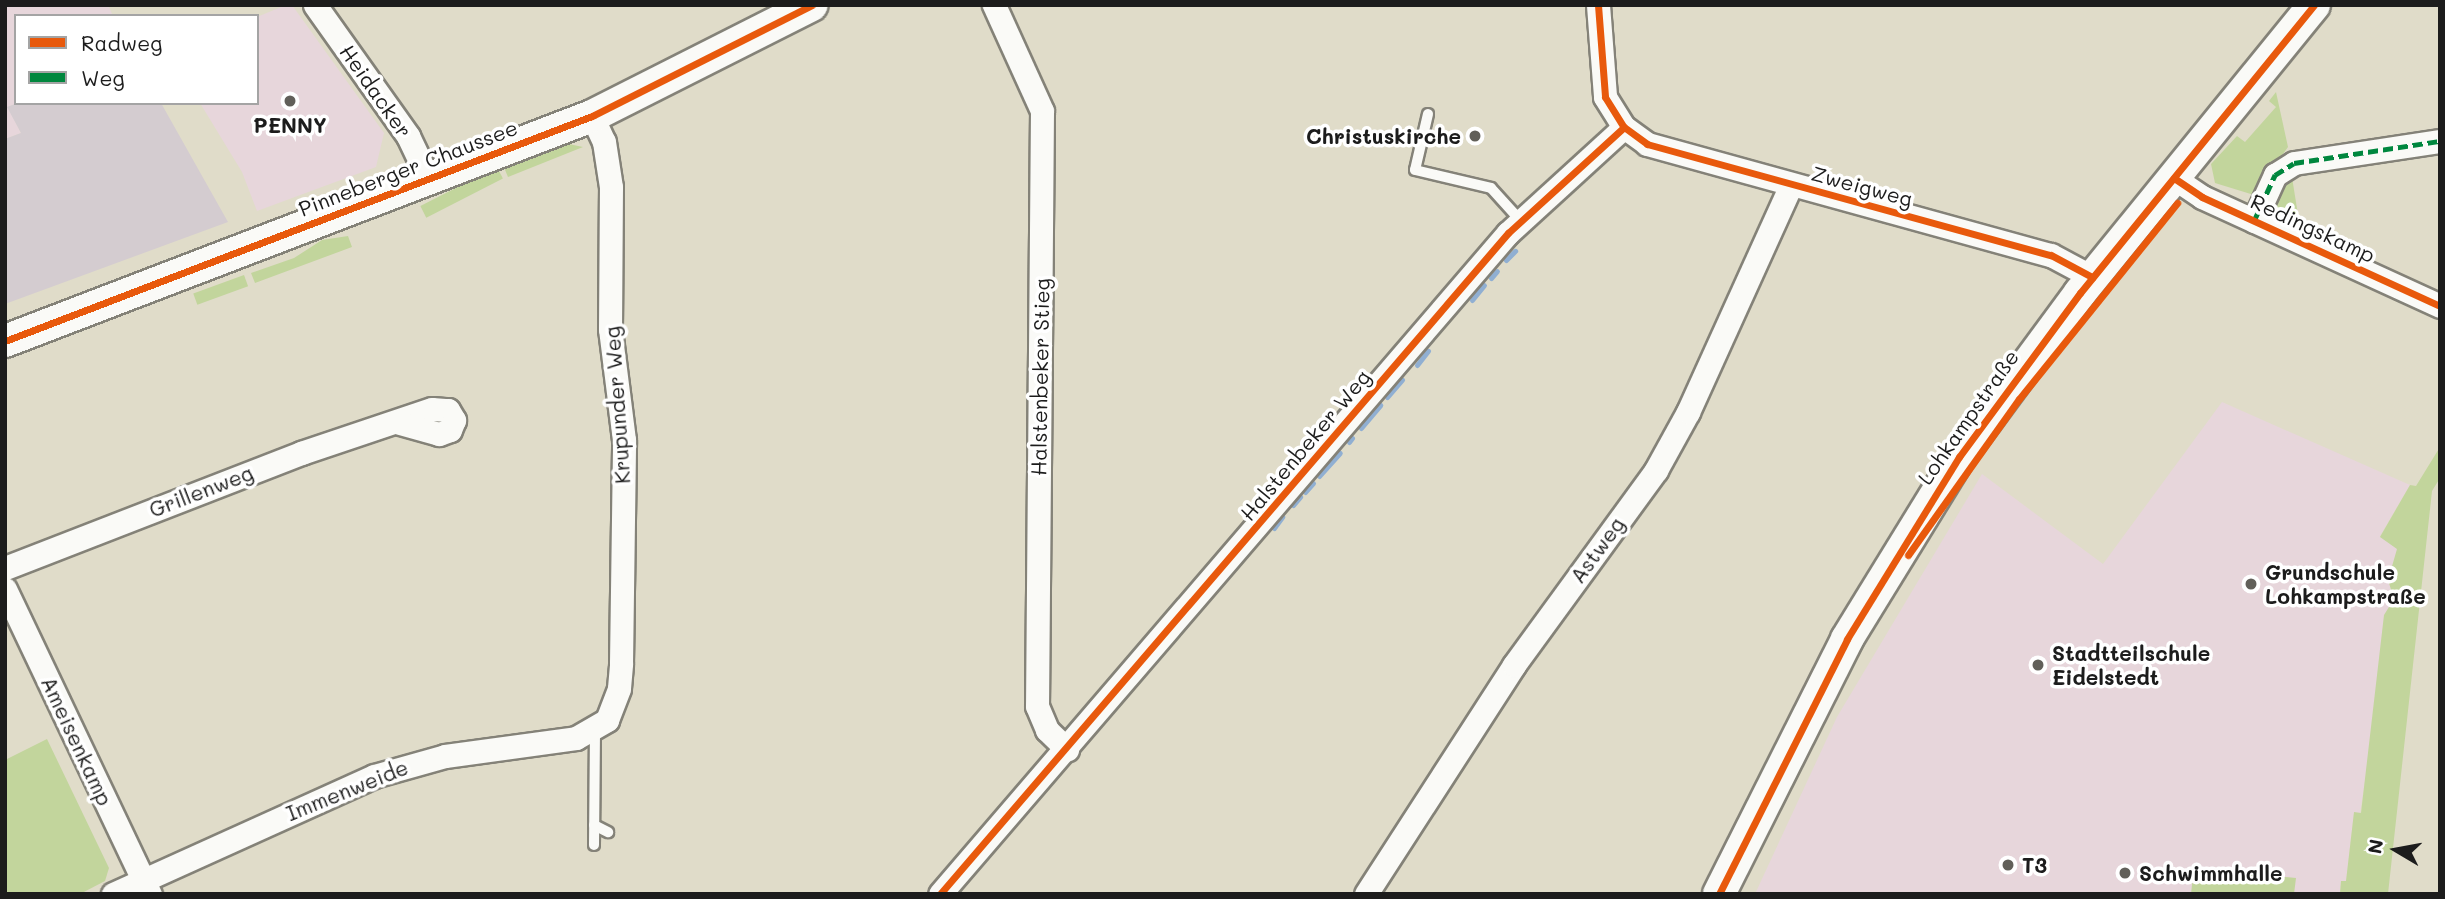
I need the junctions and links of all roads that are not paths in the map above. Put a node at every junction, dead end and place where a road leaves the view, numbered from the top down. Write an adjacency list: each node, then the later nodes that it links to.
1 (315, 5): 11 (street, Heidacker)
2 (812, 5): 7 (street, Pinneberger Chaussee)
3 (994, 5): 22 (street, Halstenbeker Stieg)
4 (1598, 5): 8 (street)
5 (2314, 5): 10 (street, Lohkampstraße)
6 (1428, 114): 13 (lane)
7 (592, 116): 11 (street, Pinneberger Chaussee); 21 (street, Krupunder Weg)
8 (1624, 127): 12 (street, Zweigweg); 13 (street, Halstenbeker Weg)
9 (2440, 141): 14 (street)
10 (2174, 178): 14 (street, Redingskamp); 15 (street, Lohkampstraße)
11 (429, 180): 17 (street, Pinneberger Chaussee)
12 (1791, 185): 15 (street, Zweigweg); 29 (street, Astweg)
13 (1520, 220): 22 (street, Halstenbeker Weg)
14 (2254, 221): 16 (street, Redingskamp)
15 (2092, 277): 30 (street, Lohkampstraße)
16 (2440, 306)
17 (5, 341)
18 (400, 423): 19 (street, Grillenweg)
19 (5, 568)
20 (5, 589): 26 (street, Ameisenkamp)
21 (595, 730): 23 (lane); 26 (street, Immenweide)
22 (1067, 749): 28 (street, Halstenbeker Weg)
23 (594, 825): 24 (lane); 25 (lane)
24 (608, 832)
25 (594, 845)
26 (146, 887): 27 (street, Immenweide)
27 (113, 894)
28 (940, 894)
29 (1366, 894)
30 (1719, 894)

